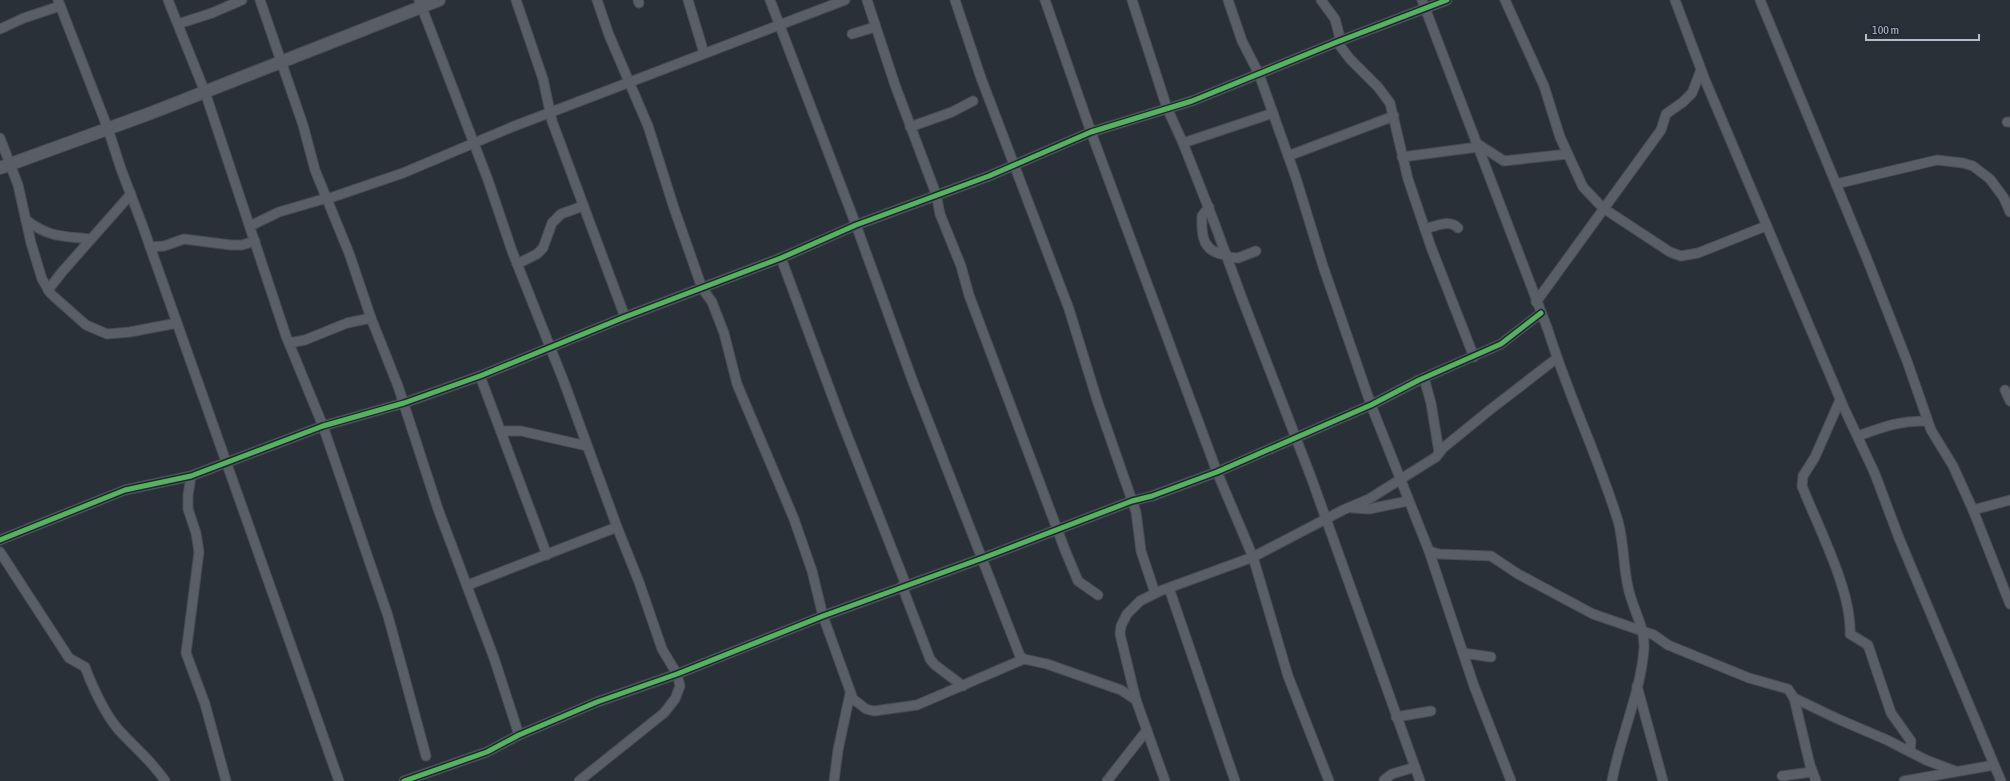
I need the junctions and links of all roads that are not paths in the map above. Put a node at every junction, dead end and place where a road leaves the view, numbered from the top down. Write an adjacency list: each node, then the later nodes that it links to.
1 (168, 0): 24 (street)
2 (242, 0): 24 (street)
3 (260, 0): 31 (street)
4 (439, 0): 22 (street)
5 (516, 0): 38 (street)
6 (597, 0): 34 (street)
7 (688, 0): 30 (street)
8 (770, 0): 25 (street)
9 (845, 0): 25 (street)
10 (867, 0): 26 (street)
11 (955, 0): 51 (street)
12 (1045, 0): 43 (street)
13 (1132, 0): 37 (street)
14 (1228, 0): 33 (street)
15 (1321, 0): 29 (street)
16 (1422, 0): 23 (street)
17 (1447, 0): 23 (street)
18 (1505, 0): 48 (street)
19 (1675, 0): 32 (street)
20 (1760, 0): 53 (street)
21 (59, 3): 27 (street); 42 (street)
22 (420, 3): 31 (street); 45 (street)
23 (1426, 9): 29 (street); 47 (street)
24 (178, 24): 35 (street)
25 (779, 25): 30 (street); 62 (street)
26 (875, 27): 28 (street); 41 (street)
27 (0, 29)
28 (852, 34)
29 (1337, 42): 33 (street); 40 (street)
30 (704, 53): 34 (street)
31 (282, 62): 35 (street); 56 (street)
32 (1701, 70): 59 (street); 64 (street)
33 (1259, 74): 37 (street); 39 (street)
34 (630, 82): 38 (street); 74 (street)
35 (205, 92): 42 (street); 63 (street)
36 (973, 101): 41 (street)
37 (1167, 108): 43 (street); 46 (street)
38 (550, 113): 45 (street); 57 (street)
39 (1273, 113): 46 (street); 49 (street)
40 (1394, 116): 49 (street); 50 (street)
41 (910, 127): 55 (street)
42 (108, 129): 52 (street); 54 (street)
43 (1091, 132): 51 (street); 100 (street)
44 (0, 138): 52 (street)
45 (474, 143): 56 (street); 73 (street)
46 (1183, 143): 58 (street)
47 (1477, 145): 48 (street); 50 (street); 76 (street)
48 (1568, 154): 59 (street)
49 (1288, 156): 91 (street)
50 (1402, 157): 66 (street)
51 (1014, 165): 55 (street); 105 (street)
52 (5, 166): 61 (street)
53 (1836, 184): 60 (street); 92 (street)
54 (131, 194): 67 (street); 69 (street)
55 (936, 194): 62 (street); 110 (street)
56 (327, 198): 63 (street); 79 (street)
57 (583, 206): 73 (street); 78 (street)
58 (1209, 207): 71 (street); 71 (street)
59 (1603, 208): 64 (street); 76 (street)
60 (2010, 212)
61 (26, 220): 67 (street); 75 (street)
62 (856, 225): 72 (street); 116 (street)
63 (250, 226): 68 (street)
64 (1766, 226): 88 (street)
65 (1458, 228): 66 (street)
66 (1425, 229): 83 (street)
67 (91, 239): 75 (street)
68 (256, 241): 69 (street); 81 (street)
69 (150, 247): 80 (street)
70 (1256, 251): 71 (street)
71 (1227, 256): 96 (street)
72 (781, 258): 74 (street); 118 (street)
73 (517, 264): 82 (street)
74 (702, 288): 78 (street); 123 (street)
75 (48, 290): 80 (street)
76 (1536, 302): 77 (street)
77 (1541, 313): 83 (street); 84 (street)
78 (625, 317): 82 (street)
79 (371, 318): 81 (street); 90 (street)
80 (177, 322): 99 (street)
81 (289, 342): 93 (street)
82 (550, 347): 85 (street); 97 (street)
83 (1474, 357): 86 (street)
84 (1557, 358): 98 (street); 124 (street)
85 (480, 376): 90 (street); 94 (street)
86 (1424, 378): 91 (street); 98 (street)
87 (2005, 390): 89 (street)
88 (1840, 400): 95 (street); 138 (street)
89 (2010, 401)
90 (404, 403): 93 (street); 117 (street)
91 (1371, 405): 96 (street); 102 (street)
92 (1927, 421): 95 (street); 107 (street)
93 (324, 426): 99 (street); 139 (street)
94 (501, 431): 97 (street); 114 (street)
95 (1858, 436): 140 (street)
96 (1296, 437): 100 (street); 108 (street)
97 (587, 446): 109 (street)
98 (1440, 452): 102 (street)
99 (227, 464): 101 (street); 148 (street)
100 (1217, 472): 105 (street); 115 (street)
101 (191, 476): 111 (street); 147 (street)
102 (1400, 480): 104 (street); 106 (street)
103 (2010, 500): 107 (street)
104 (1408, 501): 106 (street); 112 (street)
105 (1132, 502): 110 (street); 120 (street)
106 (1348, 508): 108 (street)
107 (1973, 510): 122 (street)
108 (1327, 519): 115 (street); 135 (street)
109 (617, 527): 114 (street); 128 (street)
110 (1056, 529): 116 (street); 121 (street)
111 (0, 540)
112 (1429, 551): 124 (street); 125 (street)
113 (0, 552): 146 (street)
114 (548, 555): 117 (street)
115 (1253, 557): 119 (street); 155 (street)
116 (983, 558): 118 (street); 127 (street)
117 (468, 585): 137 (street)
118 (904, 586): 123 (street); 129 (street)
119 (1169, 588): 120 (street); 154 (street)
120 (1155, 593): 133 (street)
121 (1098, 595)
122 (2010, 604)
123 (823, 616): 128 (street); 131 (street)
124 (1643, 632): 130 (street); 132 (street)
125 (1463, 653): 126 (street); 157 (street)
126 (1491, 658)
127 (1024, 659): 129 (street); 133 (street)
128 (677, 674): 137 (street); 150 (street)
129 (963, 686): 131 (street)
130 (1637, 686): 158 (street); 159 (street)
131 (850, 694): 151 (street)
132 (1794, 698): 138 (street); 143 (street)
133 (1136, 700): 136 (street)
134 (1431, 711): 135 (street)
135 (1396, 717): 141 (street)
136 (1147, 730): 152 (street); 153 (street)
137 (519, 735): 149 (street)
138 (1910, 751): 142 (street)
139 (426, 756)
140 (1994, 765): 142 (street); 162 (street)
141 (1415, 767): 145 (street); 156 (street)
142 (1955, 771): 161 (street)
143 (1812, 772): 144 (street); 160 (street)
144 (1782, 776)
145 (1384, 780)
146 (165, 781)
147 (226, 781)
148 (339, 781)
149 (404, 781)
150 (579, 781)
151 (834, 781)
152 (1107, 781)
153 (1165, 781)
154 (1235, 781)
155 (1329, 781)
156 (1420, 781)
157 (1511, 781)
158 (1612, 781)
159 (1663, 781)
160 (1816, 781)
161 (1904, 781)
162 (2001, 781)

